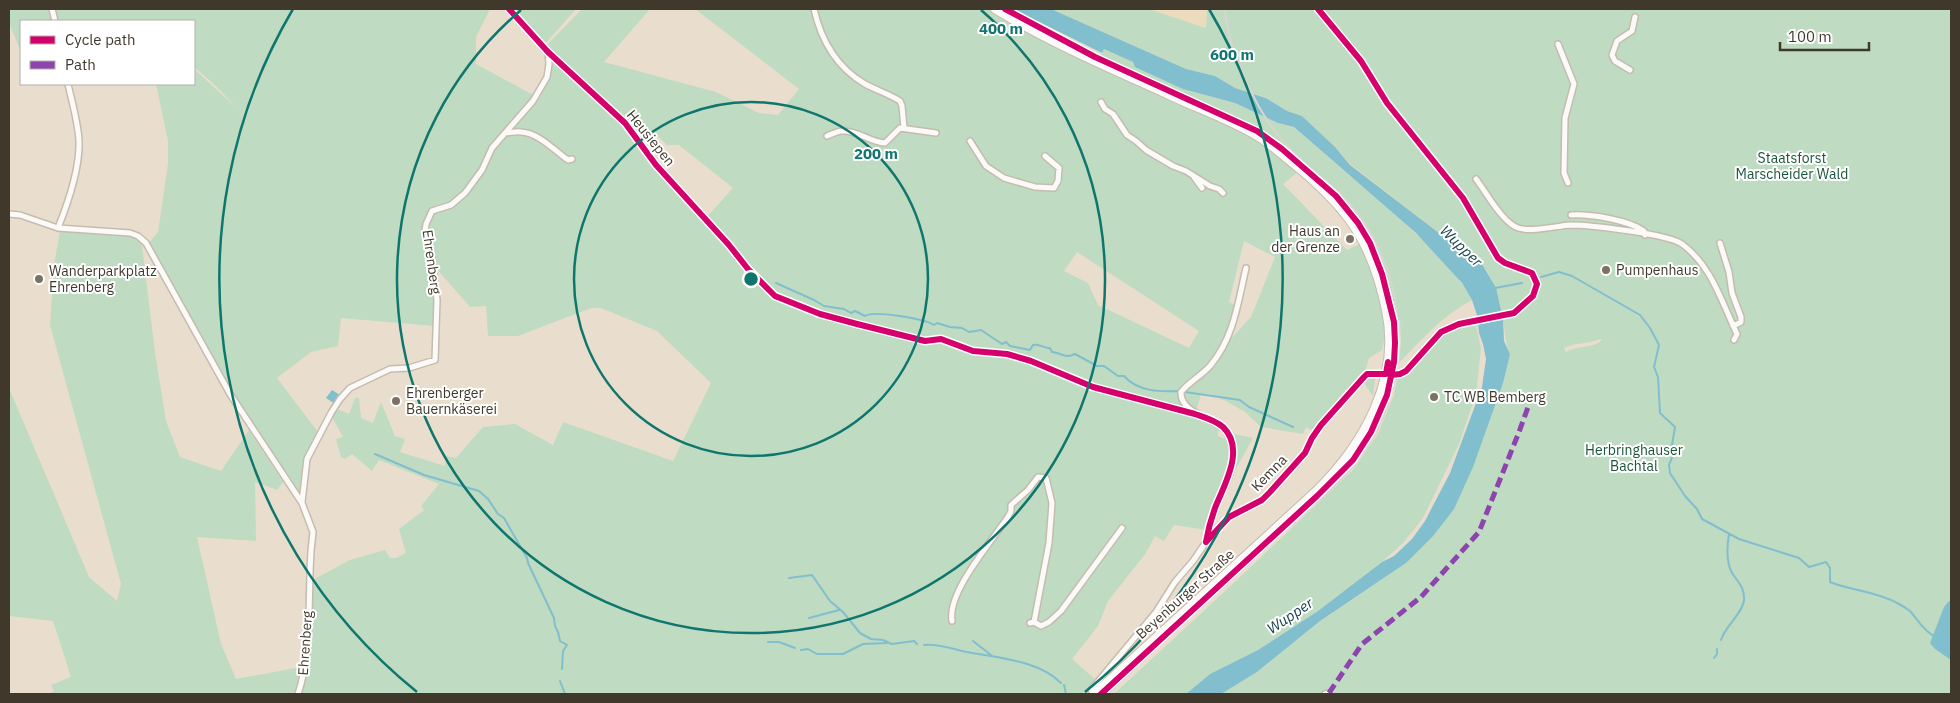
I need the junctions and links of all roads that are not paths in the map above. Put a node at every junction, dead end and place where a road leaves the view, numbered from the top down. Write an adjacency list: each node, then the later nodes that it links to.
1 (509, 9): 6 (street)
2 (814, 9): 10 (street)
3 (995, 9): 31 (main road, Beyenburger Straße)
4 (1635, 17): 7 (street)
5 (1558, 44): 19 (street)
6 (548, 52): 11 (street, Ehrenberg); 27 (street, Heusiepen)
7 (1630, 70)
8 (68, 85): 24 (street)
9 (1101, 102): 17 (street)
10 (904, 128): 12 (street); 13 (street)
11 (505, 133): 16 (street); 32 (street, Ehrenberg)
12 (936, 133)
13 (827, 136)
14 (970, 141): 15 (street)
15 (1045, 156)
16 (572, 159)
17 (1194, 176): 20 (street); 21 (street)
18 (1476, 179): 25 (street)
19 (1568, 183)
20 (1202, 188)
21 (1223, 193)
22 (9, 214): 24 (street, Ehrenberg)
23 (1572, 215): 25 (street)
24 (58, 228): 32 (street, Ehrenberg)
25 (1645, 235): 29 (street)
26 (1720, 243): 29 (street)
27 (729, 244)
28 (1246, 268): 34 (street, Kemna)
29 (1733, 326): 30 (street)
30 (1734, 340)
31 (1386, 374): 34 (street, Kemna); 37 (main road, Beyenburger Straße)
32 (302, 503): 36 (street, Ehrenberg)
33 (1122, 528): 35 (street)
34 (1206, 542): 37 (street, Kemna)
35 (952, 621)
36 (298, 694)
37 (1094, 694)

